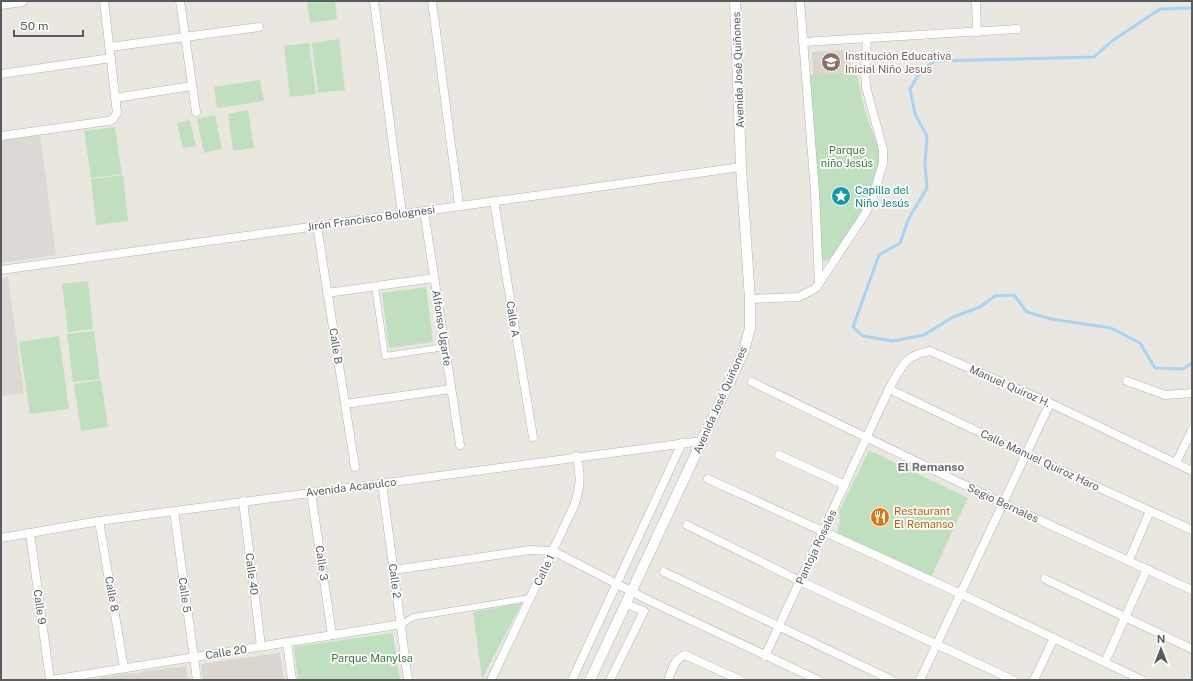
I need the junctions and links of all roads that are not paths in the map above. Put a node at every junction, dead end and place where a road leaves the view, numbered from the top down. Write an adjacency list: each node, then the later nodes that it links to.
1 (22, 1): 9 (street)
2 (104, 1): 16 (street)
3 (180, 1): 13 (street)
4 (374, 1): 27 (street)
5 (432, 1): 25 (street)
6 (735, 1): 23 (street, Avenida José Quiñones)
7 (800, 1): 15 (street)
8 (976, 1): 12 (street)
9 (1, 4)
10 (259, 27): 13 (street)
11 (1017, 29): 12 (street)
12 (977, 32): 14 (street)
13 (185, 38): 16 (street); 19 (street)
14 (867, 38): 15 (street); 31 (street)
15 (803, 42): 31 (street)
16 (110, 48): 17 (street)
17 (111, 58): 18 (street); 20 (street)
18 (1, 74)
19 (192, 86): 20 (street); 21 (street)
20 (115, 98): 22 (street)
21 (196, 112)
22 (1, 136)
23 (741, 167): 24 (street, Jirón Francisco Bolognesi); 34 (street, Avenida José Quiñones)
24 (494, 201): 25 (street, Jirón Francisco Bolognesi); 44 (street, Calle A)
25 (459, 206): 26 (street, Jirón Francisco Bolognesi)
26 (424, 210): 27 (street, Jirón Francisco Bolognesi); 30 (street, Alfonso Ugarte)
27 (402, 214): 28 (street, Jirón Francisco Bolognesi)
28 (316, 226): 29 (street, Jirón Francisco Bolognesi); 33 (street, Calle B)
29 (1, 270)
30 (434, 278): 32 (street); 35 (street, Alfonso Ugarte)
31 (819, 283): 34 (street)
32 (375, 286): 33 (street); 35 (street)
33 (327, 293): 42 (street, Calle B)
34 (750, 299): 46 (street, Avenida José Quiñones)
35 (445, 347): 39 (street, Alfonso Ugarte)
36 (1127, 381): 40 (street)
37 (752, 382): 45 (street, Segio Bernales)
38 (889, 389): 41 (street, Manuel Quiroz H.); 45 (street, Manuel Quiroz H.); 49 (street, Calle Manuel Quiroz Haro)
39 (451, 390): 42 (street); 48 (street, Alfonso Ugarte)
40 (1192, 394)
41 (1050, 403): 49 (street); 52 (street, Manuel Quiroz H.)
42 (345, 404): 53 (street, Calle B)
43 (1192, 430): 52 (street)
44 (533, 437)
45 (867, 439): 57 (street, Pantoja Rosales); 60 (street, Segio Bernales)
46 (702, 441): 47 (street, Avenida Acapulco); 78 (street, Avenida José Quiñones)
47 (682, 443): 51 (street, Avenida Acapulco); 76 (street)
48 (460, 445)
49 (1025, 454): 60 (street); 62 (street, Calle Manuel Quiroz Haro)
50 (780, 455): 57 (street)
51 (576, 456): 56 (street, Avenida Acapulco); 69 (street, Calle 1)
52 (1176, 463): 54 (street, Manuel Quiroz H.)
53 (355, 467)
54 (1192, 471)
55 (708, 479): 66 (street)
56 (382, 483): 58 (street, Avenida Acapulco); 72 (street, Calle 2)
57 (845, 485): 66 (street, Pantoja Rosales)
58 (311, 492): 59 (street, Avenida Acapulco); 85 (street, Calle 3)
59 (243, 501): 61 (street, Avenida Acapulco); 89 (street, Calle 40)
60 (1002, 503): 70 (street, Segio Bernales); 79 (street)
61 (174, 511): 63 (street, Avenida Acapulco); 92 (street, Calle 5)
62 (1150, 511): 65 (street, Calle Manuel Quiroz Haro); 70 (street)
63 (99, 520): 67 (street, Avenida Acapulco); 94 (street, Calle 8)
64 (687, 525): 75 (street)
65 (1192, 530)
66 (823, 531): 75 (street, Pantoja Rosales); 79 (street)
67 (30, 533): 68 (street, Avenida Acapulco); 97 (street, Calle 9)
68 (1, 538)
69 (553, 551): 72 (street); 76 (street); 80 (street, Calle 1)
70 (1129, 560): 71 (street, Segio Bernales)
71 (1147, 569): 77 (street, Segio Bernales); 82 (street)
72 (394, 570): 83 (street, Calle 2)
73 (664, 572): 84 (street)
74 (1045, 579): 82 (street)
75 (800, 581): 84 (street, Pantoja Rosales); 88 (street)
76 (616, 584): 78 (street); 102 (street)
77 (1192, 590)
78 (632, 592): 81 (street, Avenida José Quiñones); 91 (street)
79 (961, 594): 86 (street); 88 (street)
80 (530, 598): 83 (street); 101 (street, Calle 1)
81 (626, 604): 103 (street, Avenida José Quiñones); 104 (street)
82 (1125, 617): 90 (street); 93 (street)
83 (402, 624): 85 (street, Calle 20); 100 (street, Calle 2)
84 (779, 626): 91 (street, Pantoja Rosales); 108 (street)
85 (332, 635): 87 (street, Calle 20)
86 (1054, 638): 93 (street); 111 (street)
87 (287, 642): 89 (street, Calle 20); 99 (street)
88 (937, 645): 109 (street); 110 (street)
89 (261, 646): 92 (street, Calle 20)
90 (1192, 649)
91 (765, 656): 107 (street)
92 (194, 657): 94 (street, Calle 20); 98 (street, Calle 5)
93 (1105, 662): 112 (street)
94 (124, 668): 95 (street, Calle 20)
95 (92, 677): 97 (street, Calle 20)
96 (726, 677): 105 (street); 106 (street)
97 (50, 680)
98 (197, 680)
99 (292, 680)
100 (408, 680)
101 (491, 680)
102 (572, 680)
103 (590, 680)
104 (610, 680)
105 (668, 680)
106 (740, 680)
107 (818, 680)
108 (892, 680)
109 (920, 680)
110 (1013, 680)
111 (1034, 680)
112 (1142, 680)

